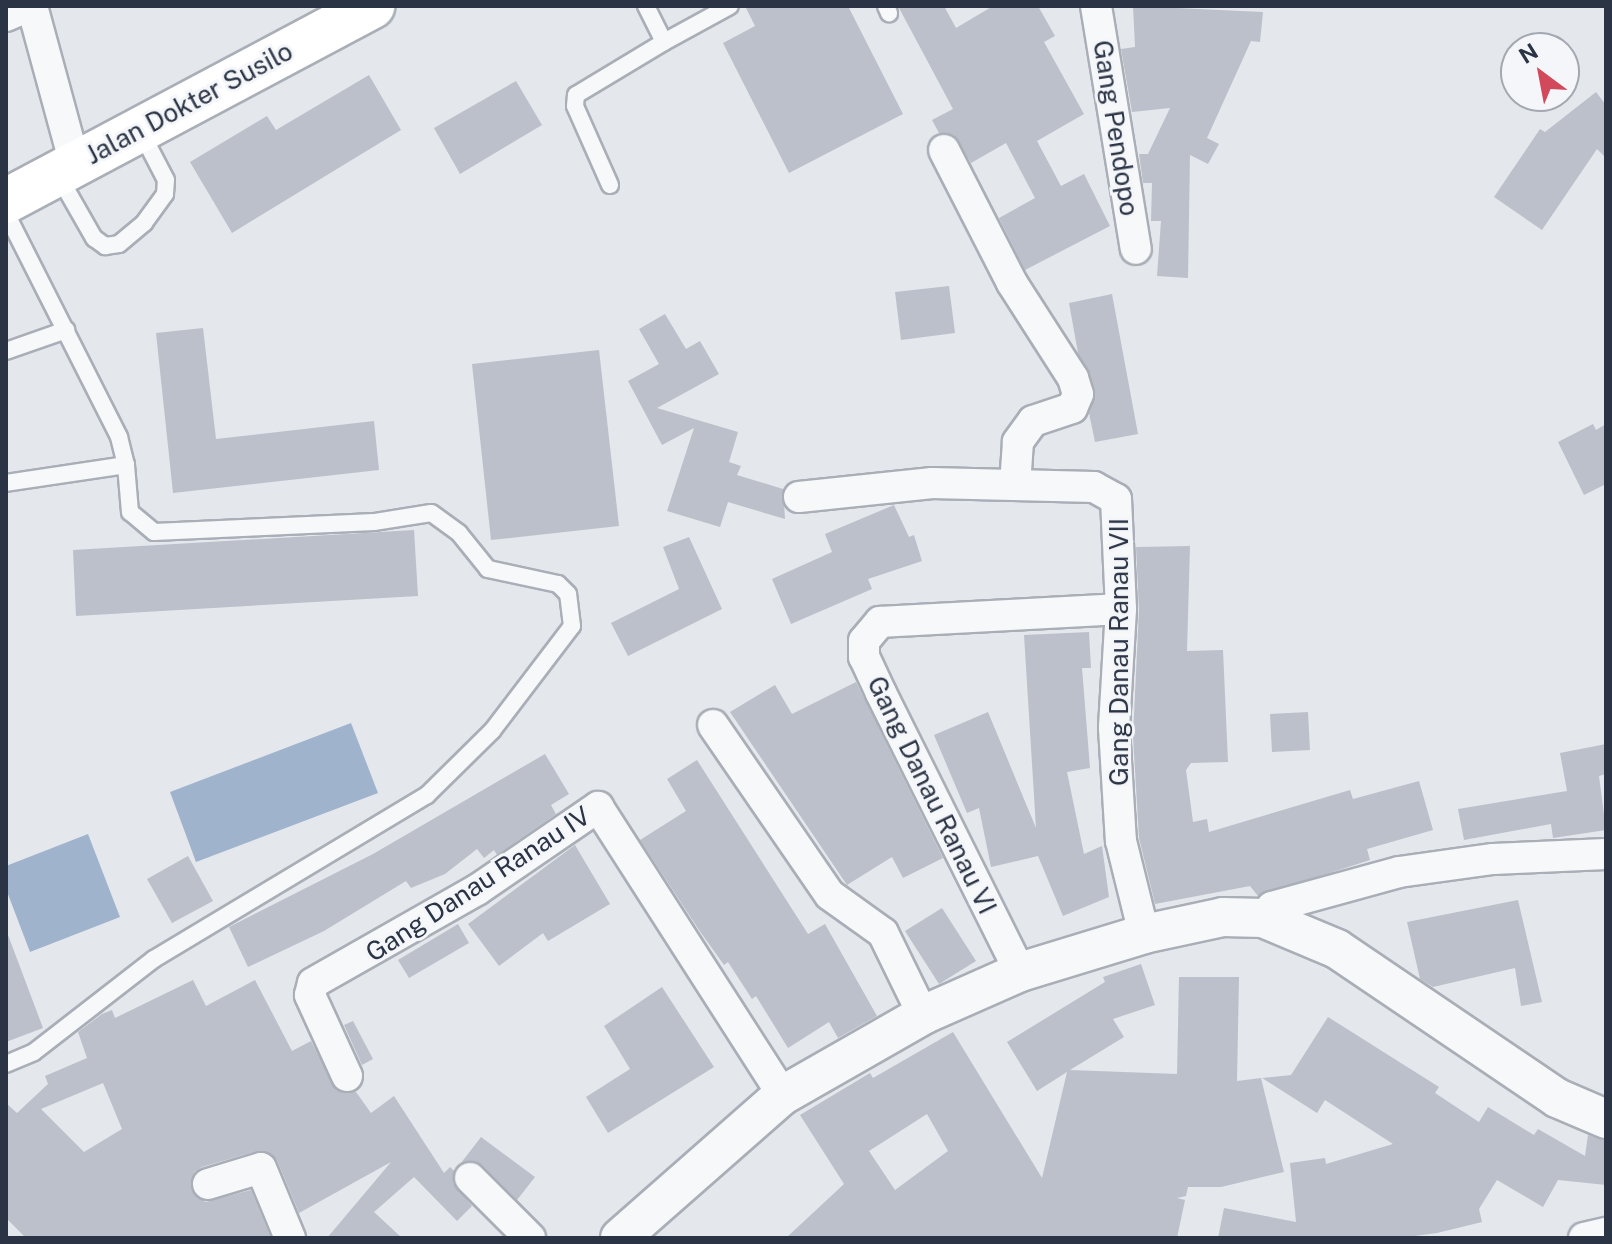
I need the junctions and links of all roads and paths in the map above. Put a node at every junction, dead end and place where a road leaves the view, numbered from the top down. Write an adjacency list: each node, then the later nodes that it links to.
1 (30, 6): 6 (street); 10 (street)
2 (372, 6): 8 (main road, Jalan Dokter Susilo)
3 (646, 6): 7 (lane)
4 (730, 6): 7 (lane)
5 (1096, 6): 14 (street, Gang Pendopo)
6 (6, 16)
7 (664, 42): 11 (lane)
8 (140, 129): 10 (main road, Jalan Dokter Susilo); 10 (lane)
9 (944, 150): 19 (street)
10 (66, 169): 12 (main road, Jalan Dokter Susilo)
11 (610, 185)
12 (6, 201)
13 (6, 213): 15 (lane)
14 (1136, 249)
15 (66, 330): 16 (lane); 17 (lane)
16 (6, 351)
17 (126, 465): 18 (lane); 28 (lane)
18 (6, 483)
19 (1015, 485): 20 (street, Gang Danau Ranau VII); 21 (street, Gang Danau Ranau VII)
20 (799, 497)
21 (1121, 609): 25 (street, Gang Danau Ranau VII); 26 (street, Gang Danau Ranau VI)
22 (713, 725): 27 (street)
23 (1606, 854): 24 (street)
24 (1263, 918): 25 (street); 31 (street)
25 (1144, 934): 26 (street)
26 (1020, 972): 27 (street)
27 (923, 1015): 30 (street)
28 (6, 1064)
29 (347, 1076): 30 (street, Gang Danau Ranau IV)
30 (783, 1095): 37 (street)
31 (1606, 1119)
32 (470, 1178): 36 (street)
33 (208, 1184): 35 (street)
34 (1606, 1233): 38 (street)
35 (290, 1238)
36 (530, 1238)
37 (620, 1238)
38 (1584, 1238)

